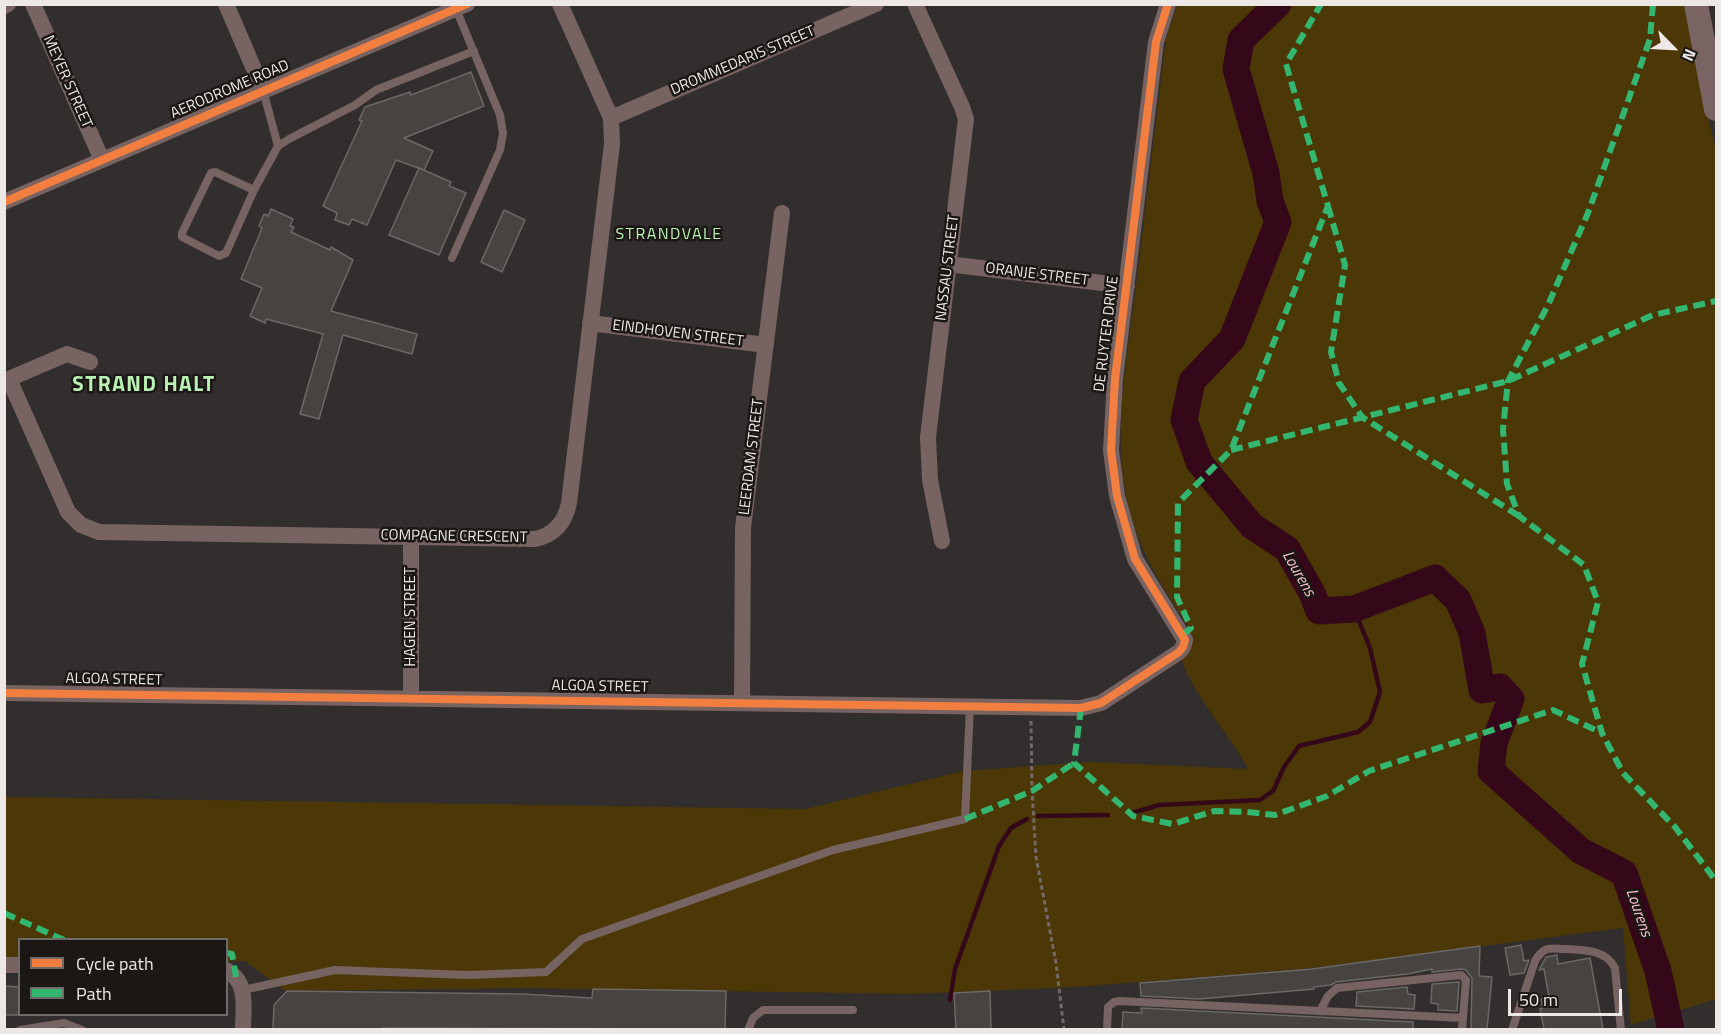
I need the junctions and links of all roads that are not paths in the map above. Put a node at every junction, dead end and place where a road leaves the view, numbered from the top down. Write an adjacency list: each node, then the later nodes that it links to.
1 (33, 4): 14 (street, MEYER STREET)
2 (226, 4): 10 (street)
3 (560, 4): 12 (street, COMPAGNE CRESCENT)
4 (876, 4): 12 (street, DROMMEDARIS STREET)
5 (915, 4): 19 (street, NASSAU STREET)
6 (1696, 4): 11 (main road)
7 (1167, 5): 20 (street, DE RUYTER DRIVE)
8 (462, 7): 9 (lane); 10 (street, AERODROME ROAD)
9 (474, 51): 13 (lane); 18 (lane)
10 (263, 90): 13 (lane); 14 (street, AERODROME ROAD)
11 (1716, 109)
12 (611, 118): 21 (street, COMPAGNE CRESCENT)
13 (278, 147): 15 (lane)
14 (102, 160): 16 (street, AERODROME ROAD)
15 (254, 190): 15 (lane)
16 (4, 202)
17 (782, 213): 22 (street, LEERDAM STREET)
18 (452, 258)
19 (948, 264): 20 (street, ORANJE STREET); 26 (street, NASSAU STREET)
20 (1126, 286): 27 (street, DE RUYTER DRIVE)
21 (590, 323): 22 (street, EINDHOVEN STREET); 25 (street, COMPAGNE CRESCENT)
22 (766, 345): 30 (street, LEERDAM STREET)
23 (90, 362): 24 (street, COMPAGNE CRESCENT)
24 (7, 380): 25 (street, COMPAGNE CRESCENT)
25 (411, 537): 29 (street, HAGEN STREET)
26 (942, 540)
27 (1179, 652): 31 (street, ALGOA STREET)
28 (4, 693): 29 (street, ALGOA STREET)
29 (411, 697): 30 (street, ALGOA STREET)
30 (742, 703): 31 (street, ALGOA STREET)
31 (970, 706): 32 (lane)
32 (235, 979): 38 (street)
33 (853, 1010): 39 (lane)
34 (1320, 1011): 35 (lane); 35 (lane); 40 (lane)
35 (1463, 1017): 41 (lane)
36 (20, 1029): 37 (lane)
37 (82, 1029)
38 (243, 1029)
39 (748, 1029)
40 (1107, 1029)
41 (1462, 1029)
42 (1512, 1029): 43 (lane)
43 (1621, 1029)

